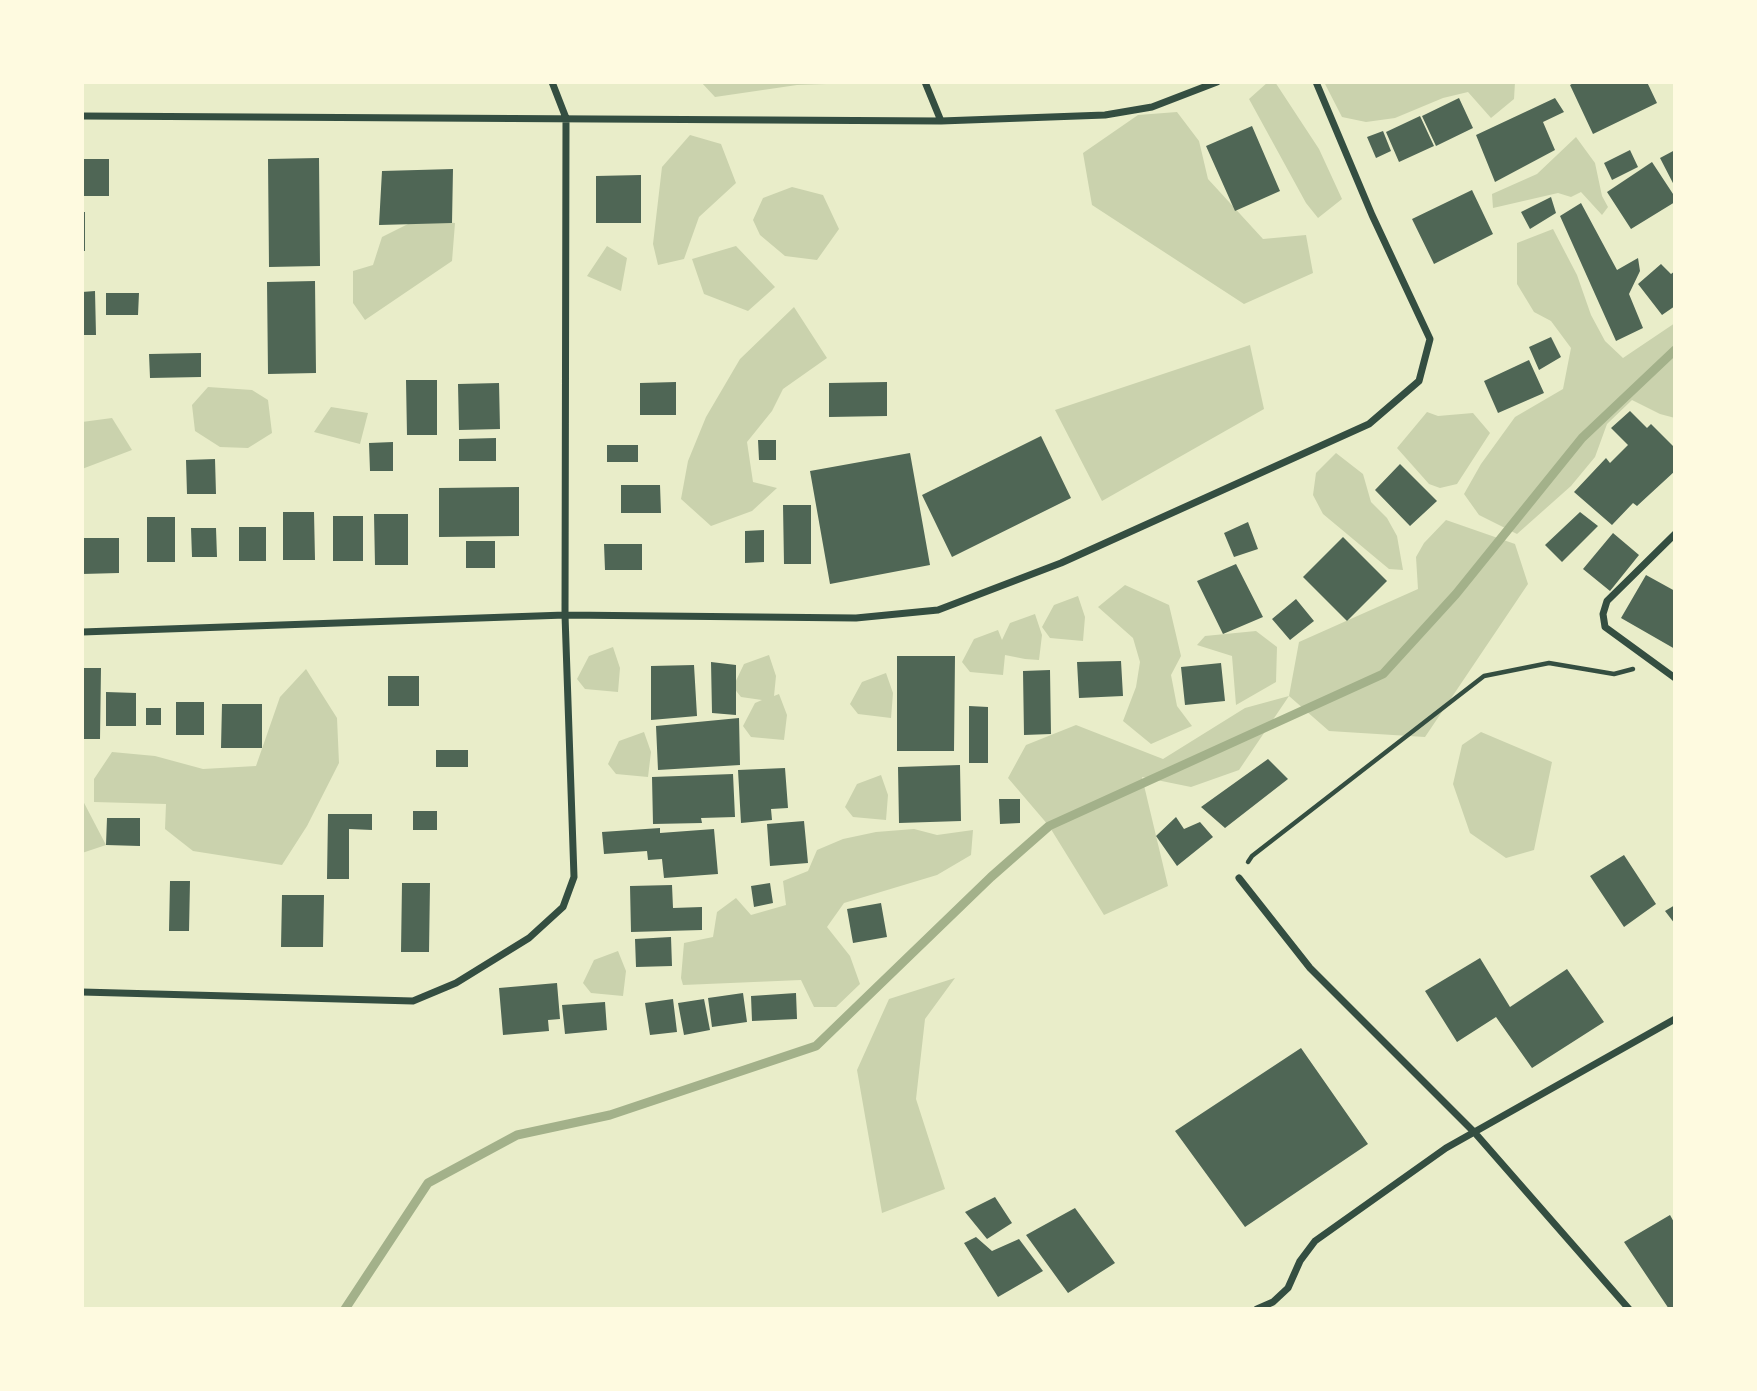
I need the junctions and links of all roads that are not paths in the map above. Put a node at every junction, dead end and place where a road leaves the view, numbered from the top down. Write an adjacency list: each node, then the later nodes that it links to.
1 (552, 82): 6 (street)
2 (925, 82): 7 (street)
3 (1217, 82): 7 (street)
4 (1316, 82): 9 (street)
5 (82, 116): 6 (street)
6 (566, 118): 7 (street); 9 (street)
7 (941, 121)
8 (1675, 534): 11 (street)
9 (565, 615): 10 (street); 13 (street)
10 (82, 632)
11 (1675, 678)
12 (1238, 878): 15 (street)
13 (82, 992)
14 (1675, 1019): 15 (street)
15 (1475, 1133): 16 (street); 17 (street)
16 (1257, 1309)
17 (1629, 1309)

